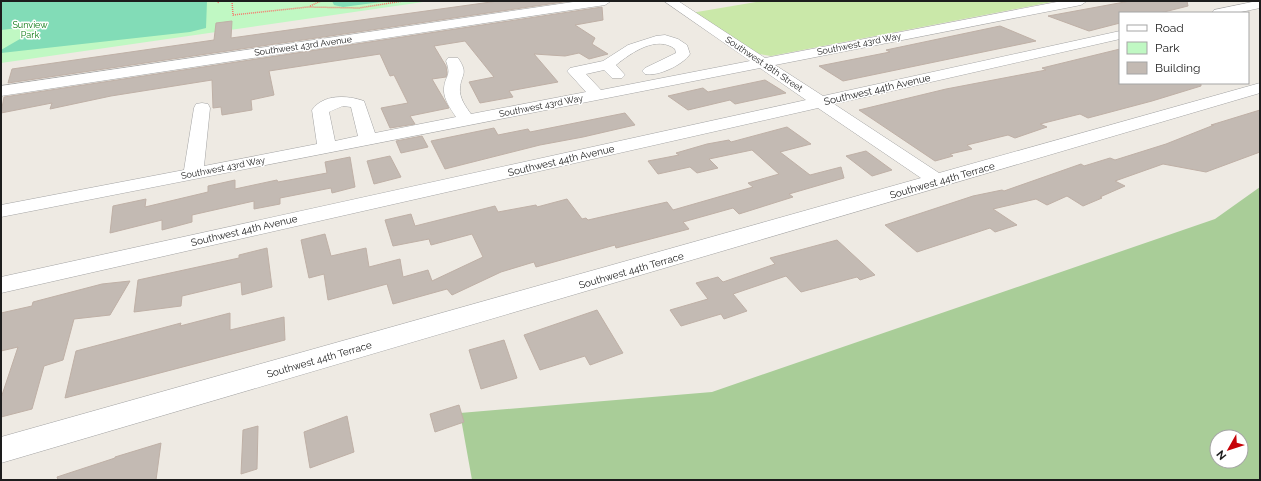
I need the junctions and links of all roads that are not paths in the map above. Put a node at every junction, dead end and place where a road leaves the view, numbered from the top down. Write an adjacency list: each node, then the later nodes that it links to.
1 (605, 1): 15 (street, Southwest 43rd Avenue)
2 (670, 1): 6 (street, Southwest 18th Street)
3 (1081, 1): 10 (street, Southwest 43rd Way)
4 (1260, 4): 5 (street)
5 (1223, 12)
6 (711, 29): 8 (street); 10 (street, Southwest 18th Street)
7 (1119, 35): 17 (street, Southwest 44th Avenue)
8 (669, 40): 11 (street); 12 (street)
9 (453, 61): 19 (street)
10 (763, 63): 14 (street, Southwest 43rd Way); 17 (street, Southwest 18th Street)
11 (608, 65): 14 (street); 16 (street)
12 (650, 71)
13 (1260, 88): 23 (street, Southwest 44th Terrace)
14 (631, 89): 16 (street, Southwest 43rd Way)
15 (1, 91)
16 (597, 95): 19 (street, Southwest 43rd Way)
17 (820, 102): 23 (street, Southwest 18th Street); 25 (street, Southwest 44th Avenue)
18 (202, 108): 22 (street)
19 (467, 121): 20 (street, Southwest 43rd Way)
20 (368, 140): 21 (street, Southwest 43rd Way); 21 (street)
21 (327, 148): 22 (street, Southwest 43rd Way)
22 (193, 174): 24 (street, Southwest 43rd Way)
23 (938, 181): 26 (street, Southwest 44th Terrace)
24 (1, 211)
25 (1, 284)
26 (1, 450)

